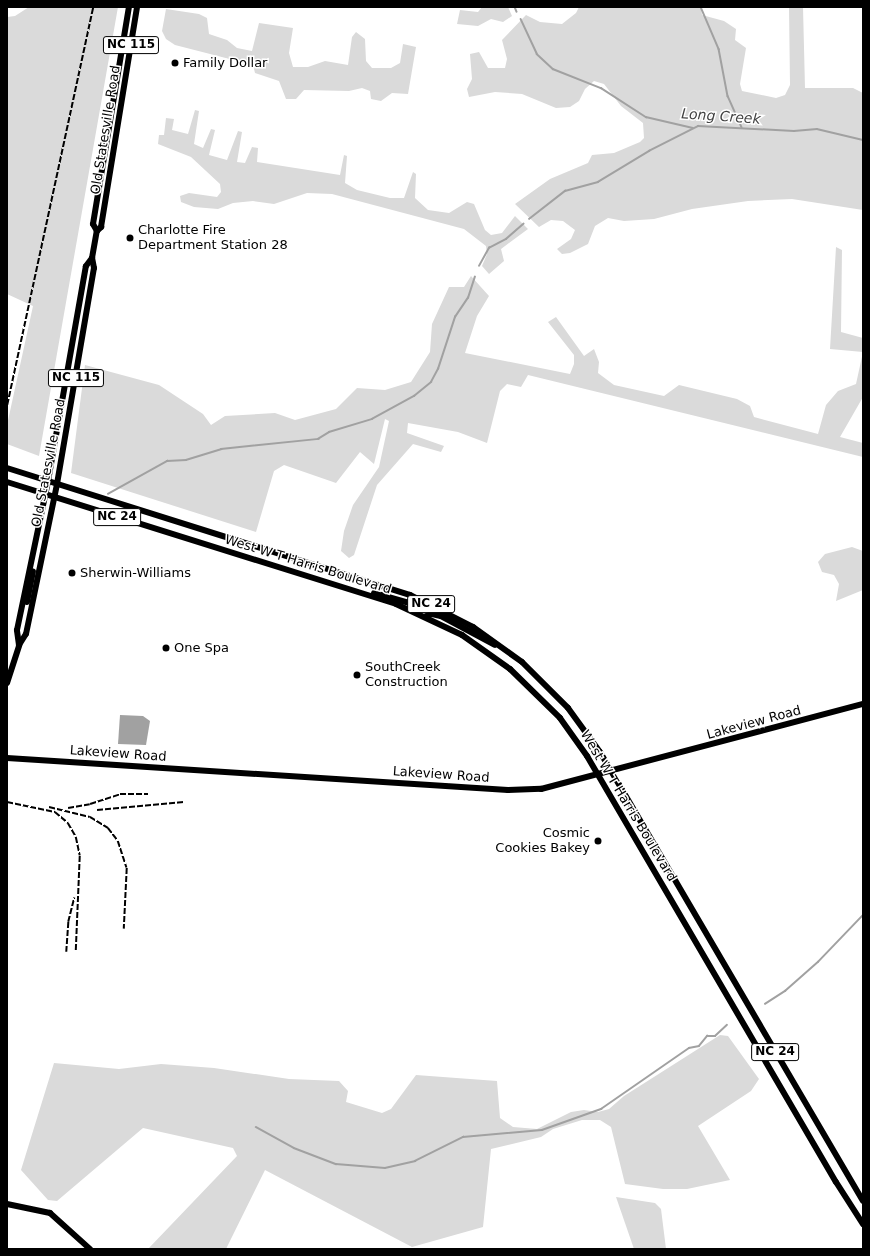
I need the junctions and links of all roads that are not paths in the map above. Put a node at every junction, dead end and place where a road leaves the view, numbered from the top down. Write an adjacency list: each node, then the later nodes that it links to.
1 (129, 7): 3 (main road, Old Statesville Road / NC 115)
2 (137, 7): 3 (main road, Old Statesville Road / NC 115)
3 (96, 231): 4 (main road, Old Statesville Road / NC 115)
4 (92, 258): 6 (main road, Old Statesville Road / NC 115); 8 (main road, Old Statesville Road / NC 115)
5 (7, 468): 6 (main road, West W T Harris Boulevard / NC 24)
6 (48, 481): 8 (main road, West W T Harris Boulevard / NC 24); 9 (main road, Old Statesville Road / NC 115)
7 (7, 482): 9 (main road, West W T Harris Boulevard / NC 24)
8 (57, 484): 10 (main road, Old Statesville Road / NC 115); 13 (main road, West W T Harris Boulevard / NC 24)
9 (46, 494): 10 (main road, West W T Harris Boulevard / NC 24); 11 (main road, Old Statesville Road / NC 115)
10 (55, 497): 12 (main road, West W T Harris Boulevard / NC 24); 15 (main road, Old Statesville Road / NC 115)
11 (34, 551): 15 (main road); 15 (main road, Old Statesville Road / NC 115)
12 (343, 587): 13 (main road); 14 (main road, West W T Harris Boulevard / NC 24)
13 (436, 606): 16 (main road, West W T Harris Boulevard / NC 24)
14 (426, 616): 16 (main road); 21 (main road, West W T Harris Boulevard / NC 24)
15 (20, 642): 17 (main road, Old Statesville Road / NC 115)
16 (510, 652): 20 (main road, West W T Harris Boulevard / NC 24)
17 (7, 683)
18 (863, 704): 20 (main road, Lakeview Road)
19 (7, 758): 21 (main road, Lakeview Road)
20 (612, 772): 21 (main road, Lakeview Road); 22 (main road, West W T Harris Boulevard / NC 24)
21 (599, 776): 24 (main road, West W T Harris Boulevard / NC 24)
22 (863, 1201)
23 (7, 1204): 25 (main road)
24 (863, 1224)
25 (90, 1249)

